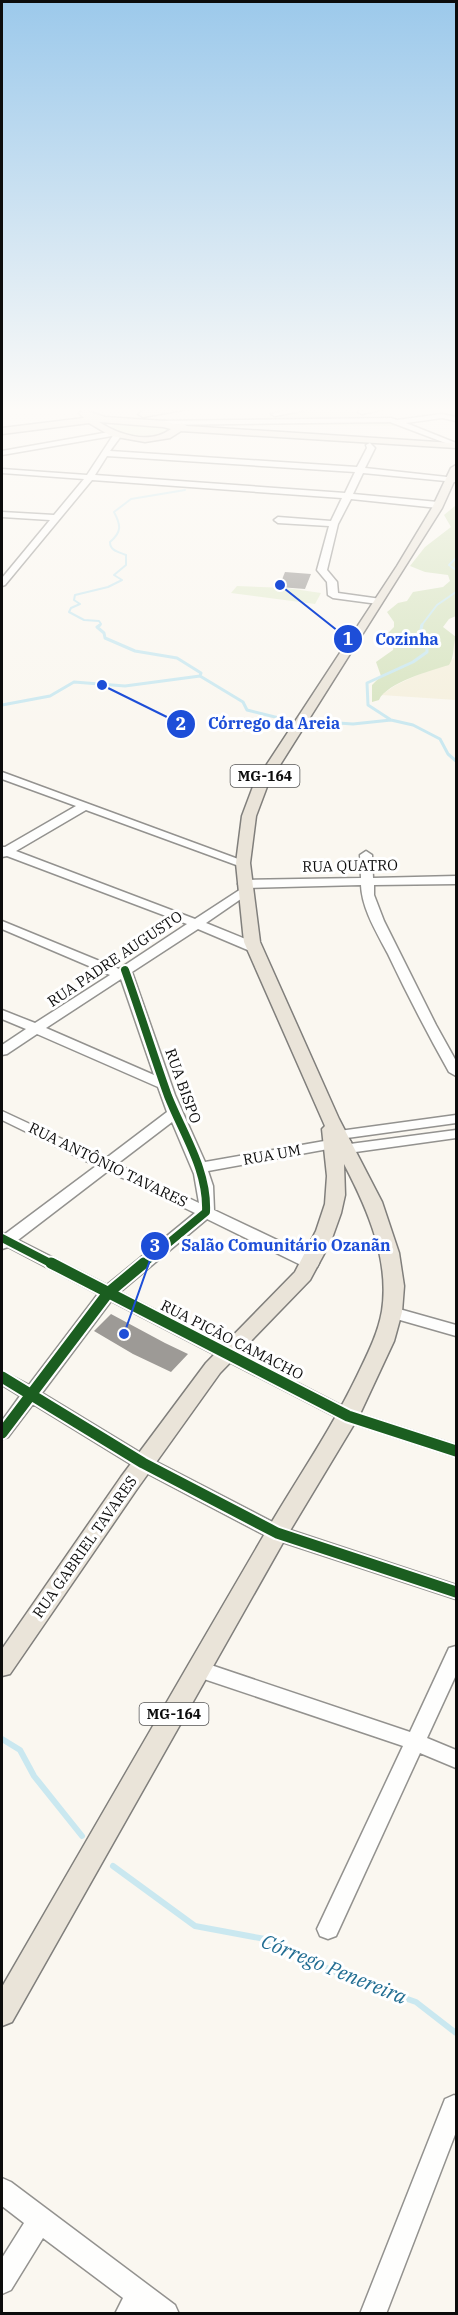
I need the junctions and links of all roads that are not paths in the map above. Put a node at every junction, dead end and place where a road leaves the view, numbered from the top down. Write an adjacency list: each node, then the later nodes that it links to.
1 (16, 515): 5 (street)
2 (59, 515): 5 (street)
3 (338, 515): 7 (street)
4 (432, 515): 9 (main road, MG-164)
5 (57, 518): 8 (street)
6 (278, 520): 7 (street)
7 (334, 524): 9 (street)
8 (2, 583)
9 (378, 601): 16 (main road, MG-164)
10 (2, 775): 11 (street)
11 (14, 780): 12 (street); 13 (street)
12 (2, 787)
13 (84, 806): 14 (street); 16 (street)
14 (3, 852): 20 (street)
15 (366, 855): 18 (street)
16 (243, 863): 19 (main road, MG-164)
17 (456, 880): 18 (street, RUA QUATRO)
18 (367, 882): 19 (street, RUA QUATRO); 27 (street)
19 (244, 888): 20 (street, RUA PADRE AUGUSTO); 22 (main road, MG-164)
20 (195, 923): 22 (street); 23 (street, RUA PADRE AUGUSTO)
21 (2, 926): 23 (street)
22 (255, 948): 33 (main road, MG-164)
23 (123, 972): 25 (street, RUA PADRE AUGUSTO); 28 (street, RUA BISPO)
24 (2, 1014): 25 (street)
25 (36, 1029): 26 (street, RUA PADRE AUGUSTO); 28 (street)
26 (2, 1052)
27 (456, 1072)
28 (165, 1085): 29 (street, RUA BISPO)
29 (175, 1113): 34 (street); 35 (street, RUA BISPO)
30 (2, 1115): 34 (street, RUA ANTÔNIO TAVARES)
31 (456, 1119): 33 (street)
32 (456, 1134): 33 (street)
33 (337, 1142): 35 (street, RUA UM); 36 (main road); 37 (main road, RUA GABRIEL TAVARES / MG-164)
34 (105, 1163): 38 (street, RUA ANTÔNIO TAVARES); 39 (street)
35 (200, 1168): 38 (street, RUA BISPO)
36 (373, 1202): 37 (main road); 42 (main road)
37 (334, 1204): 40 (main road, RUA GABRIEL TAVARES / MG-164)
38 (206, 1212): 40 (street, RUA ANTÔNIO TAVARES); 41 (street)
39 (3, 1241): 41 (street, RUA PICÃO CAMACHO)
40 (311, 1263): 44 (main road, RUA GABRIEL TAVARES / MG-164)
41 (108, 1293): 44 (street, RUA PICÃO CAMACHO); 46 (street)
42 (392, 1312): 43 (street); 47 (main road)
43 (456, 1331)
44 (227, 1353): 47 (street, RUA PICÃO CAMACHO); 50 (main road, RUA GABRIEL TAVARES / MG-164)
45 (2, 1377): 46 (street)
46 (32, 1394): 48 (street); 50 (street)
47 (348, 1416): 49 (street, RUA PICÃO CAMACHO); 51 (main road, MG-164)
48 (2, 1433)
49 (456, 1451)
50 (143, 1463): 51 (street); 54 (main road, RUA GABRIEL TAVARES / MG-164)
51 (277, 1533): 52 (street); 55 (main road, MG-164)
52 (456, 1592)
53 (456, 1654): 56 (street)
54 (2, 1667)
55 (199, 1668): 56 (street); 59 (main road, MG-164)
56 (415, 1742): 57 (street); 58 (street)
57 (456, 1759)
58 (328, 1929)
59 (2, 2013)
60 (454, 2107): 66 (street)
61 (2, 2191): 62 (street)
62 (40, 2220): 63 (street); 64 (street)
63 (2, 2281)
64 (135, 2304): 65 (street)
65 (166, 2313)
66 (373, 2313)

